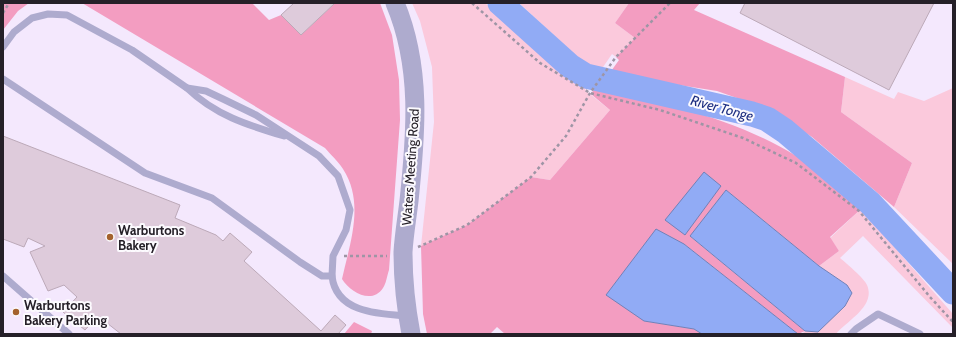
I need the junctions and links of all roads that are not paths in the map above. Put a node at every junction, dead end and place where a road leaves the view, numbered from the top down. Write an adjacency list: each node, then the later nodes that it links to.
1 (395, 3): 8 (street, Waters Meeting Road)
2 (3, 47): 4 (lane)
3 (3, 79): 7 (lane)
4 (187, 88): 5 (lane); 5 (lane)
5 (294, 139): 7 (lane)
6 (3, 276): 9 (lane)
7 (332, 276): 8 (lane)
8 (409, 325)
9 (69, 334)
10 (852, 334): 11 (lane)
11 (920, 334)

